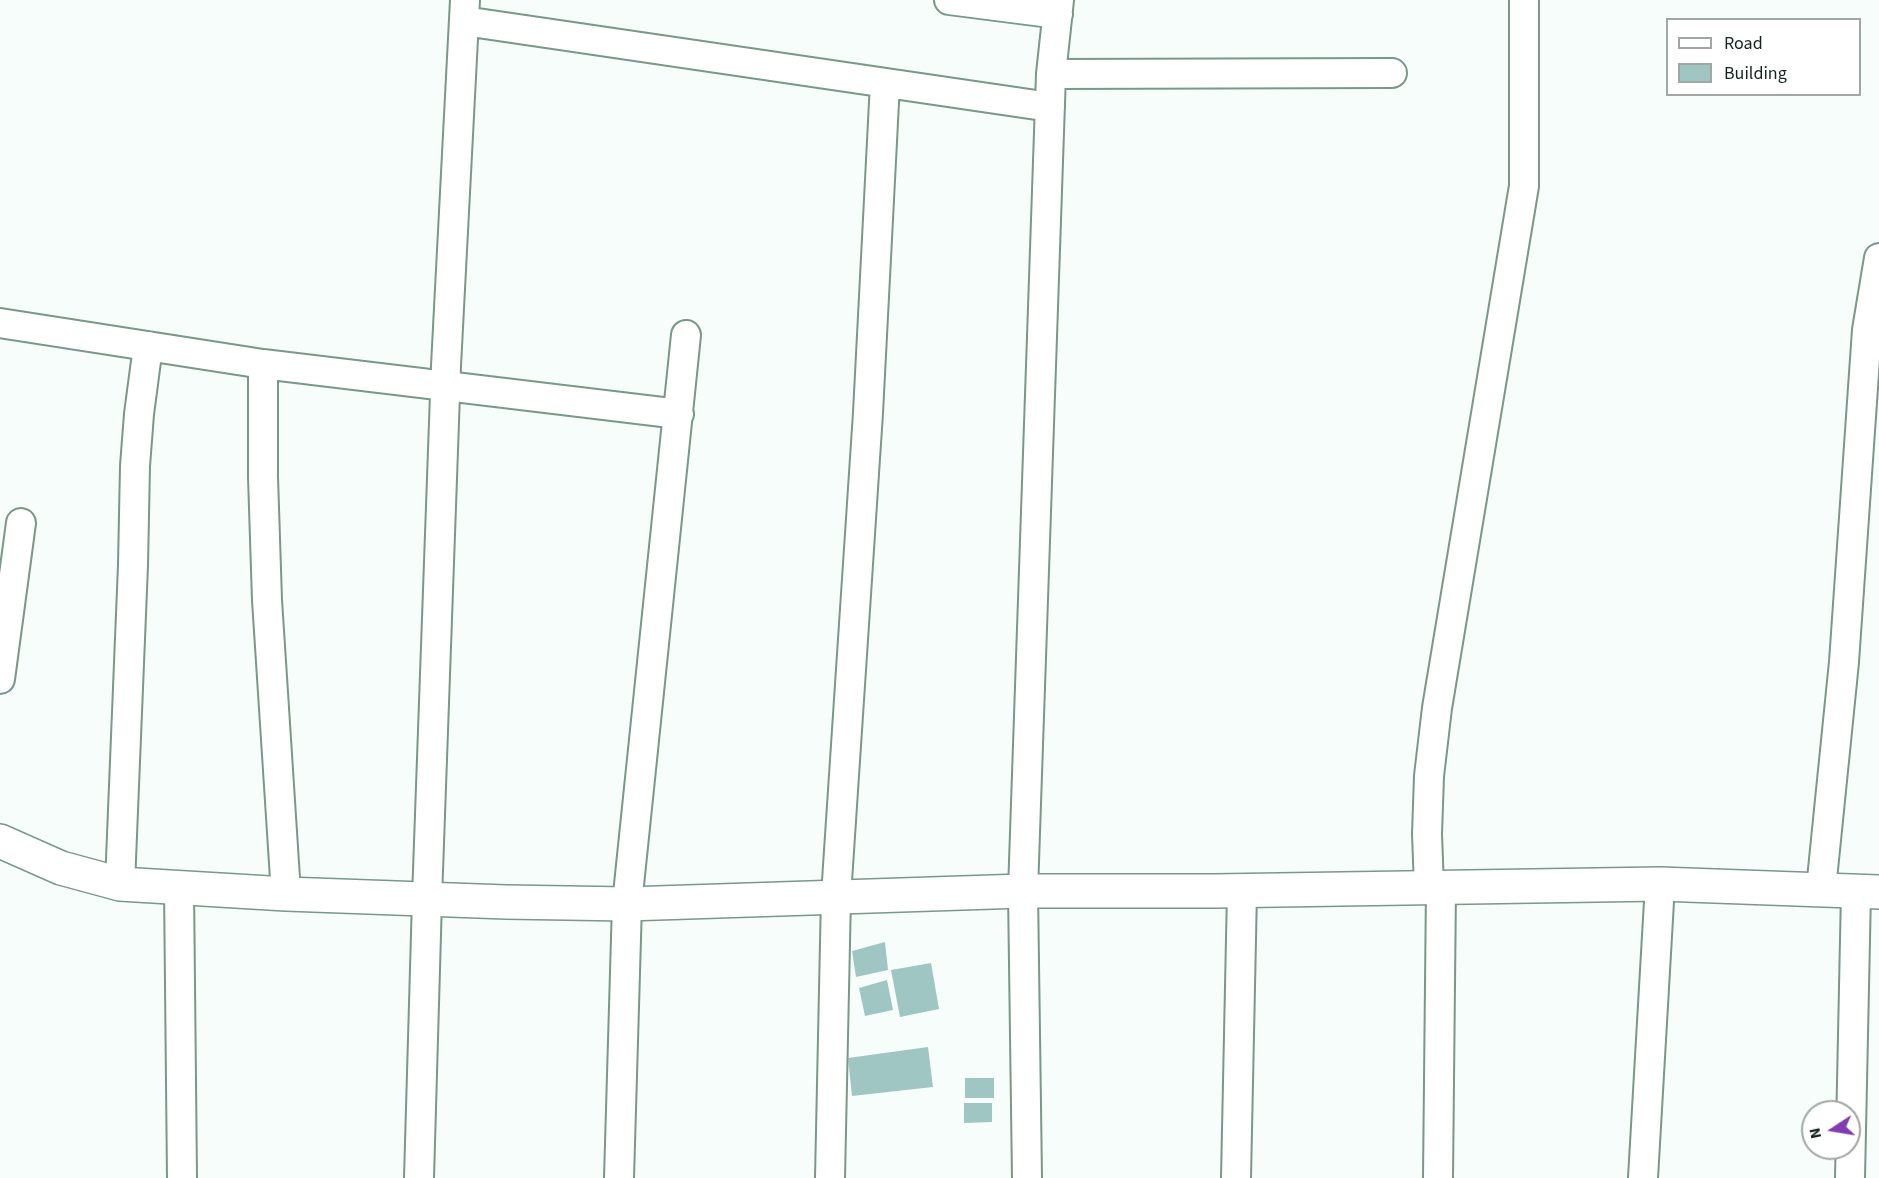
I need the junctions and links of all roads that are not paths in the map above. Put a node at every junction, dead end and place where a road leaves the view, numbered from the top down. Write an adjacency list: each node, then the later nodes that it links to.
1 (950, 0): 3 (street)
2 (1524, 0): 22 (street)
3 (1058, 7): 6 (street)
4 (464, 10): 7 (street); 14 (street)
5 (1392, 73): 6 (street)
6 (1051, 74): 8 (street)
7 (885, 83): 8 (street); 28 (street)
8 (1050, 107): 24 (street)
9 (1879, 258): 23 (street)
10 (0, 323): 12 (street)
11 (686, 335): 15 (street)
12 (148, 346): 13 (street); 19 (street)
13 (263, 364): 14 (street); 27 (street)
14 (446, 386): 15 (street); 29 (street)
15 (679, 414): 30 (street)
16 (21, 523): 17 (street)
17 (0, 679)
18 (0, 841): 19 (street)
19 (120, 884): 21 (street)
20 (1660, 884): 22 (street); 23 (street); 38 (street)
21 (179, 887): 27 (street); 31 (street)
22 (1435, 887): 25 (street); 37 (street)
23 (1821, 889): 26 (street)
24 (1023, 891): 25 (street); 28 (street); 35 (street)
25 (1242, 891): 36 (street)
26 (1868, 892): 39 (street)
27 (286, 894): 29 (street)
28 (836, 896): 30 (street); 34 (street)
29 (427, 899): 30 (street); 32 (street)
30 (627, 904): 33 (street)
31 (182, 1178)
32 (419, 1178)
33 (619, 1178)
34 (830, 1178)
35 (1027, 1178)
36 (1236, 1178)
37 (1438, 1178)
38 (1643, 1178)
39 (1850, 1178)

